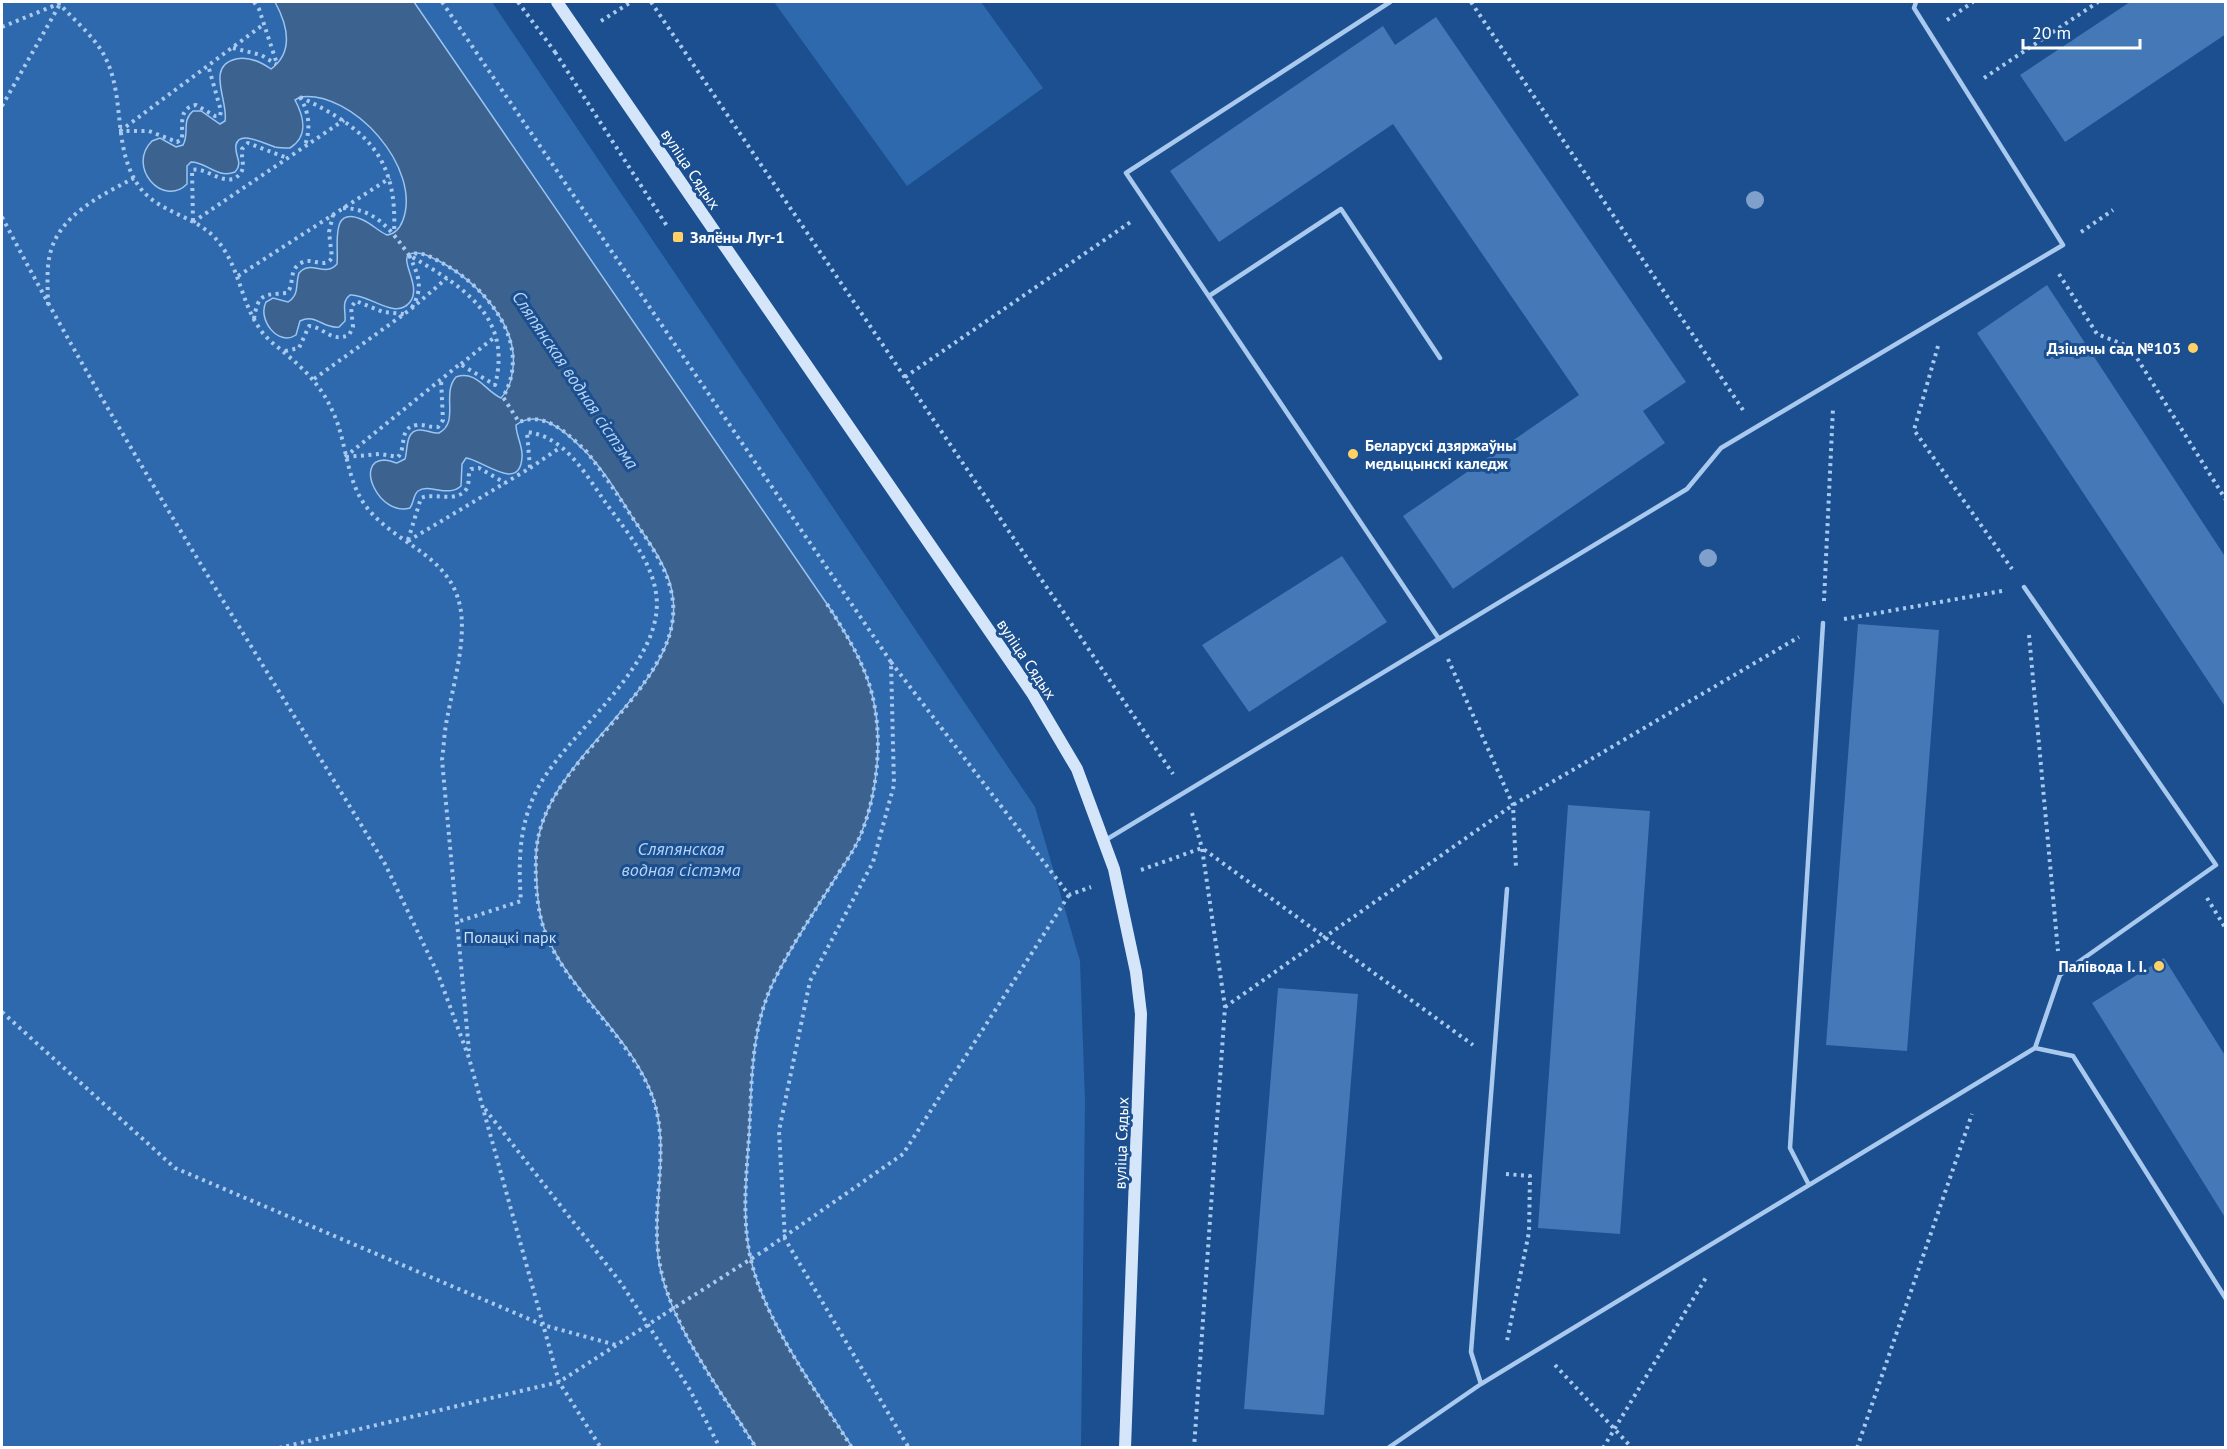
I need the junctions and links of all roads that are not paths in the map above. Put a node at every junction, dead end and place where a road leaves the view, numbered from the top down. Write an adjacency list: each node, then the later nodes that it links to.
1 (557, 2): 9 (street, вуліца Сядых)
2 (1390, 2): 4 (lane)
3 (1916, 2): 8 (lane)
4 (1209, 296): 5 (lane); 8 (lane)
5 (1440, 358)
6 (2024, 587): 11 (lane)
7 (1823, 623): 12 (lane)
8 (1439, 639): 9 (lane)
9 (1102, 842): 15 (street, вуліца Сядых)
10 (1507, 889): 14 (lane)
11 (2035, 1048): 12 (lane); 13 (lane)
12 (1809, 1185): 14 (lane)
13 (2226, 1299)
14 (1481, 1384): 16 (lane)
15 (1125, 1448)
16 (1388, 1448)

